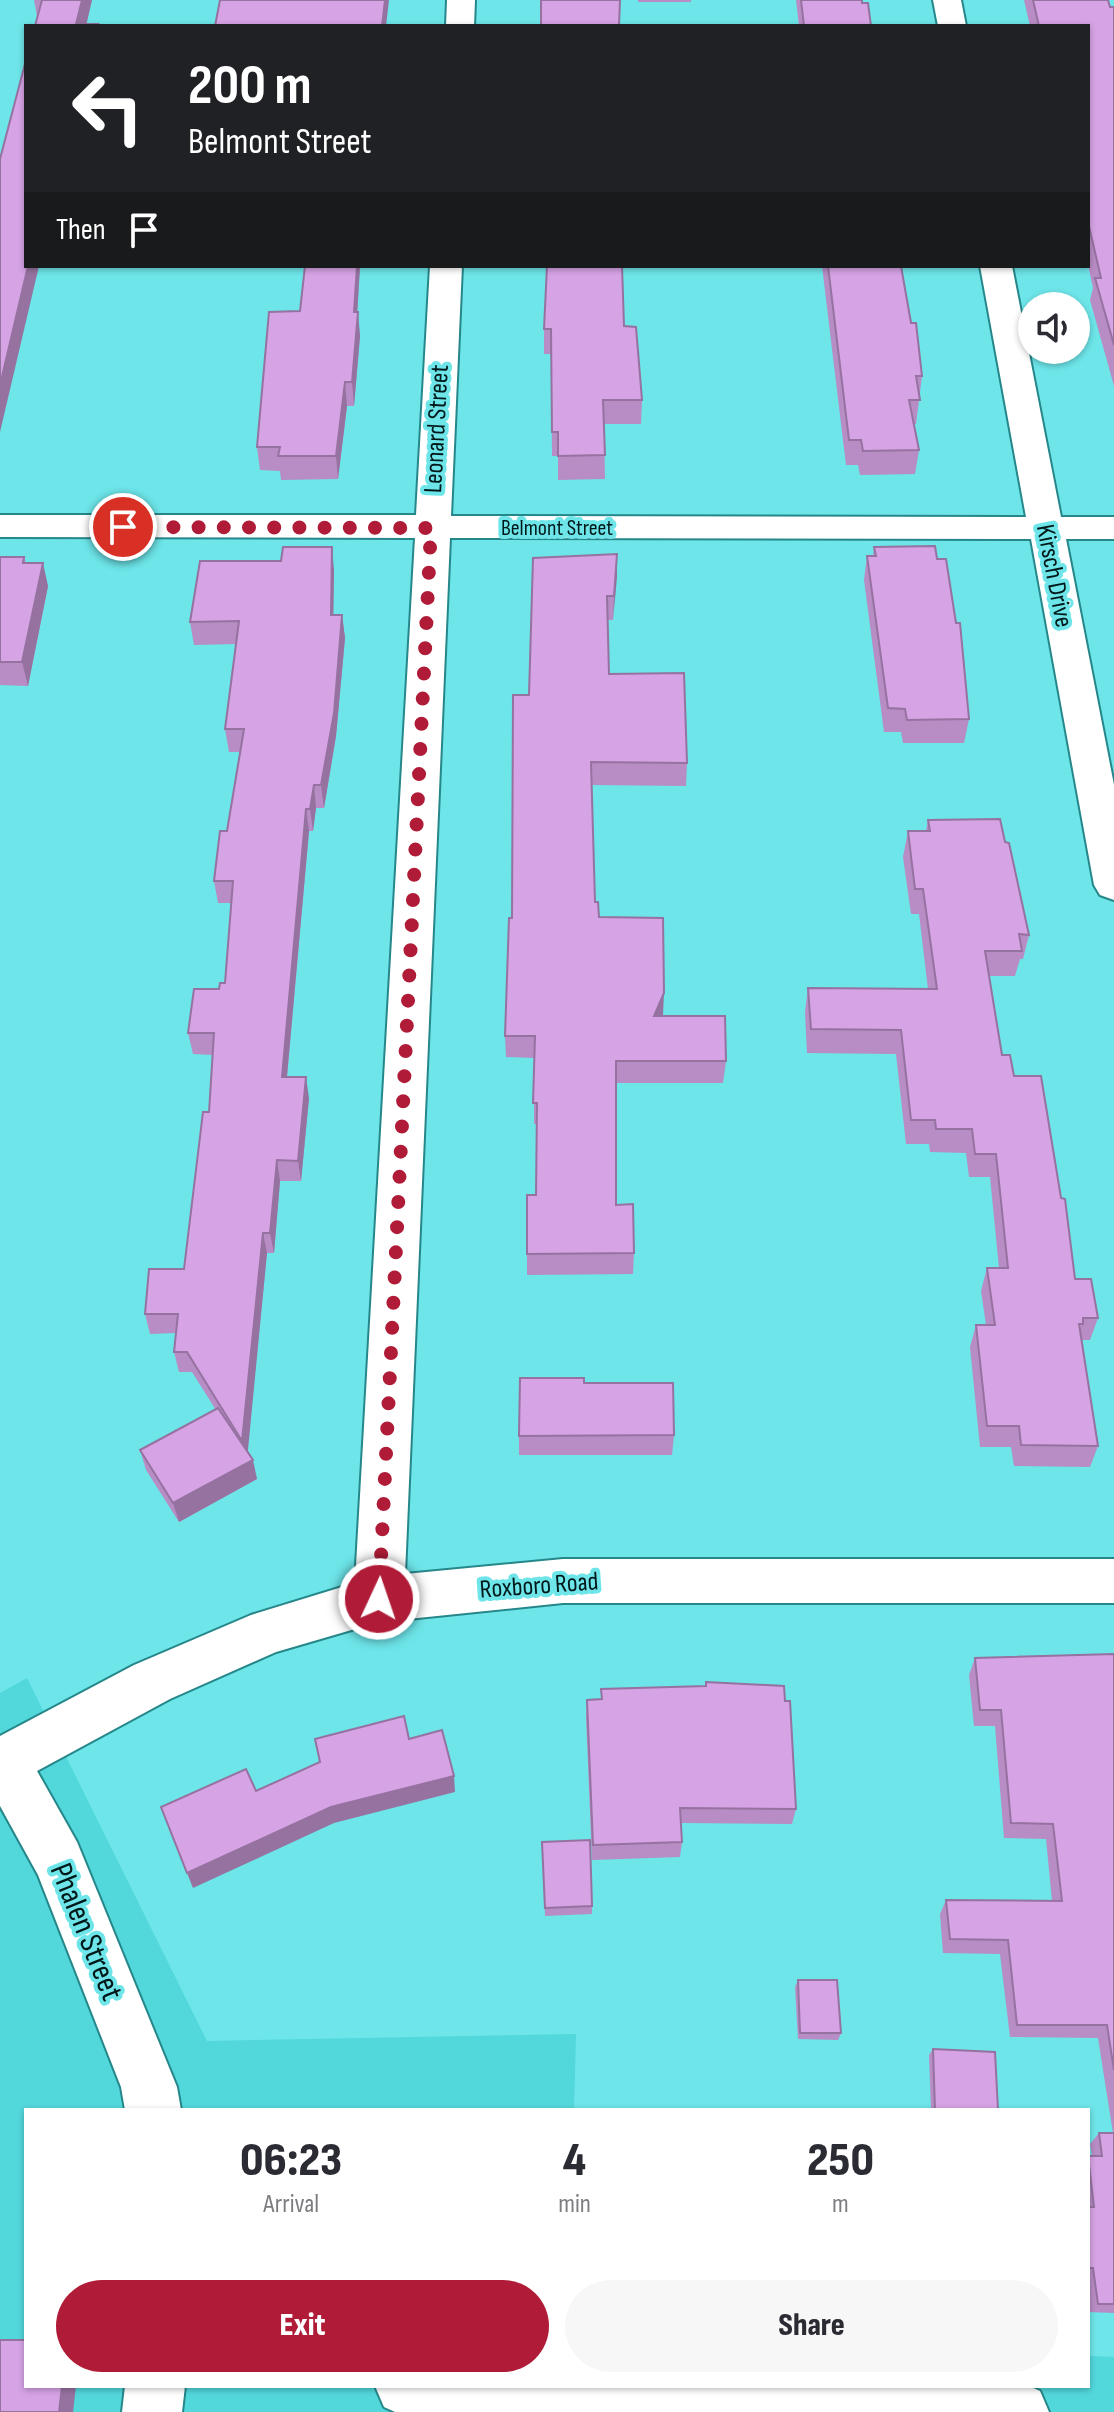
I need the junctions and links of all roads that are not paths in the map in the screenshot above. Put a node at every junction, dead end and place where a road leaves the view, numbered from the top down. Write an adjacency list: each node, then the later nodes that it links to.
1 (461, 0): 3 (street)
2 (947, 0): 4 (street)
3 (460, 24)
4 (952, 24)
5 (446, 268): 9 (street, Leonard Street)
6 (996, 268): 8 (street, Kirsch Drive)
7 (0, 526): 9 (street, Belmont Street)
8 (1044, 527): 9 (street, Belmont Street); 10 (street, Belmont Street); 11 (street, Kirsch Drive)
9 (431, 528): 13 (street, Leonard Street)
10 (1114, 528)
11 (1114, 885)
12 (1114, 1581): 13 (street, Roxboro Road)
13 (379, 1599): 14 (street, Roxboro Road)
14 (2, 1762): 15 (street, Phalen Street)
15 (153, 2108)
16 (155, 2388): 18 (street)
17 (452, 2388): 19 (street)
18 (152, 2412)
19 (1019, 2412)

